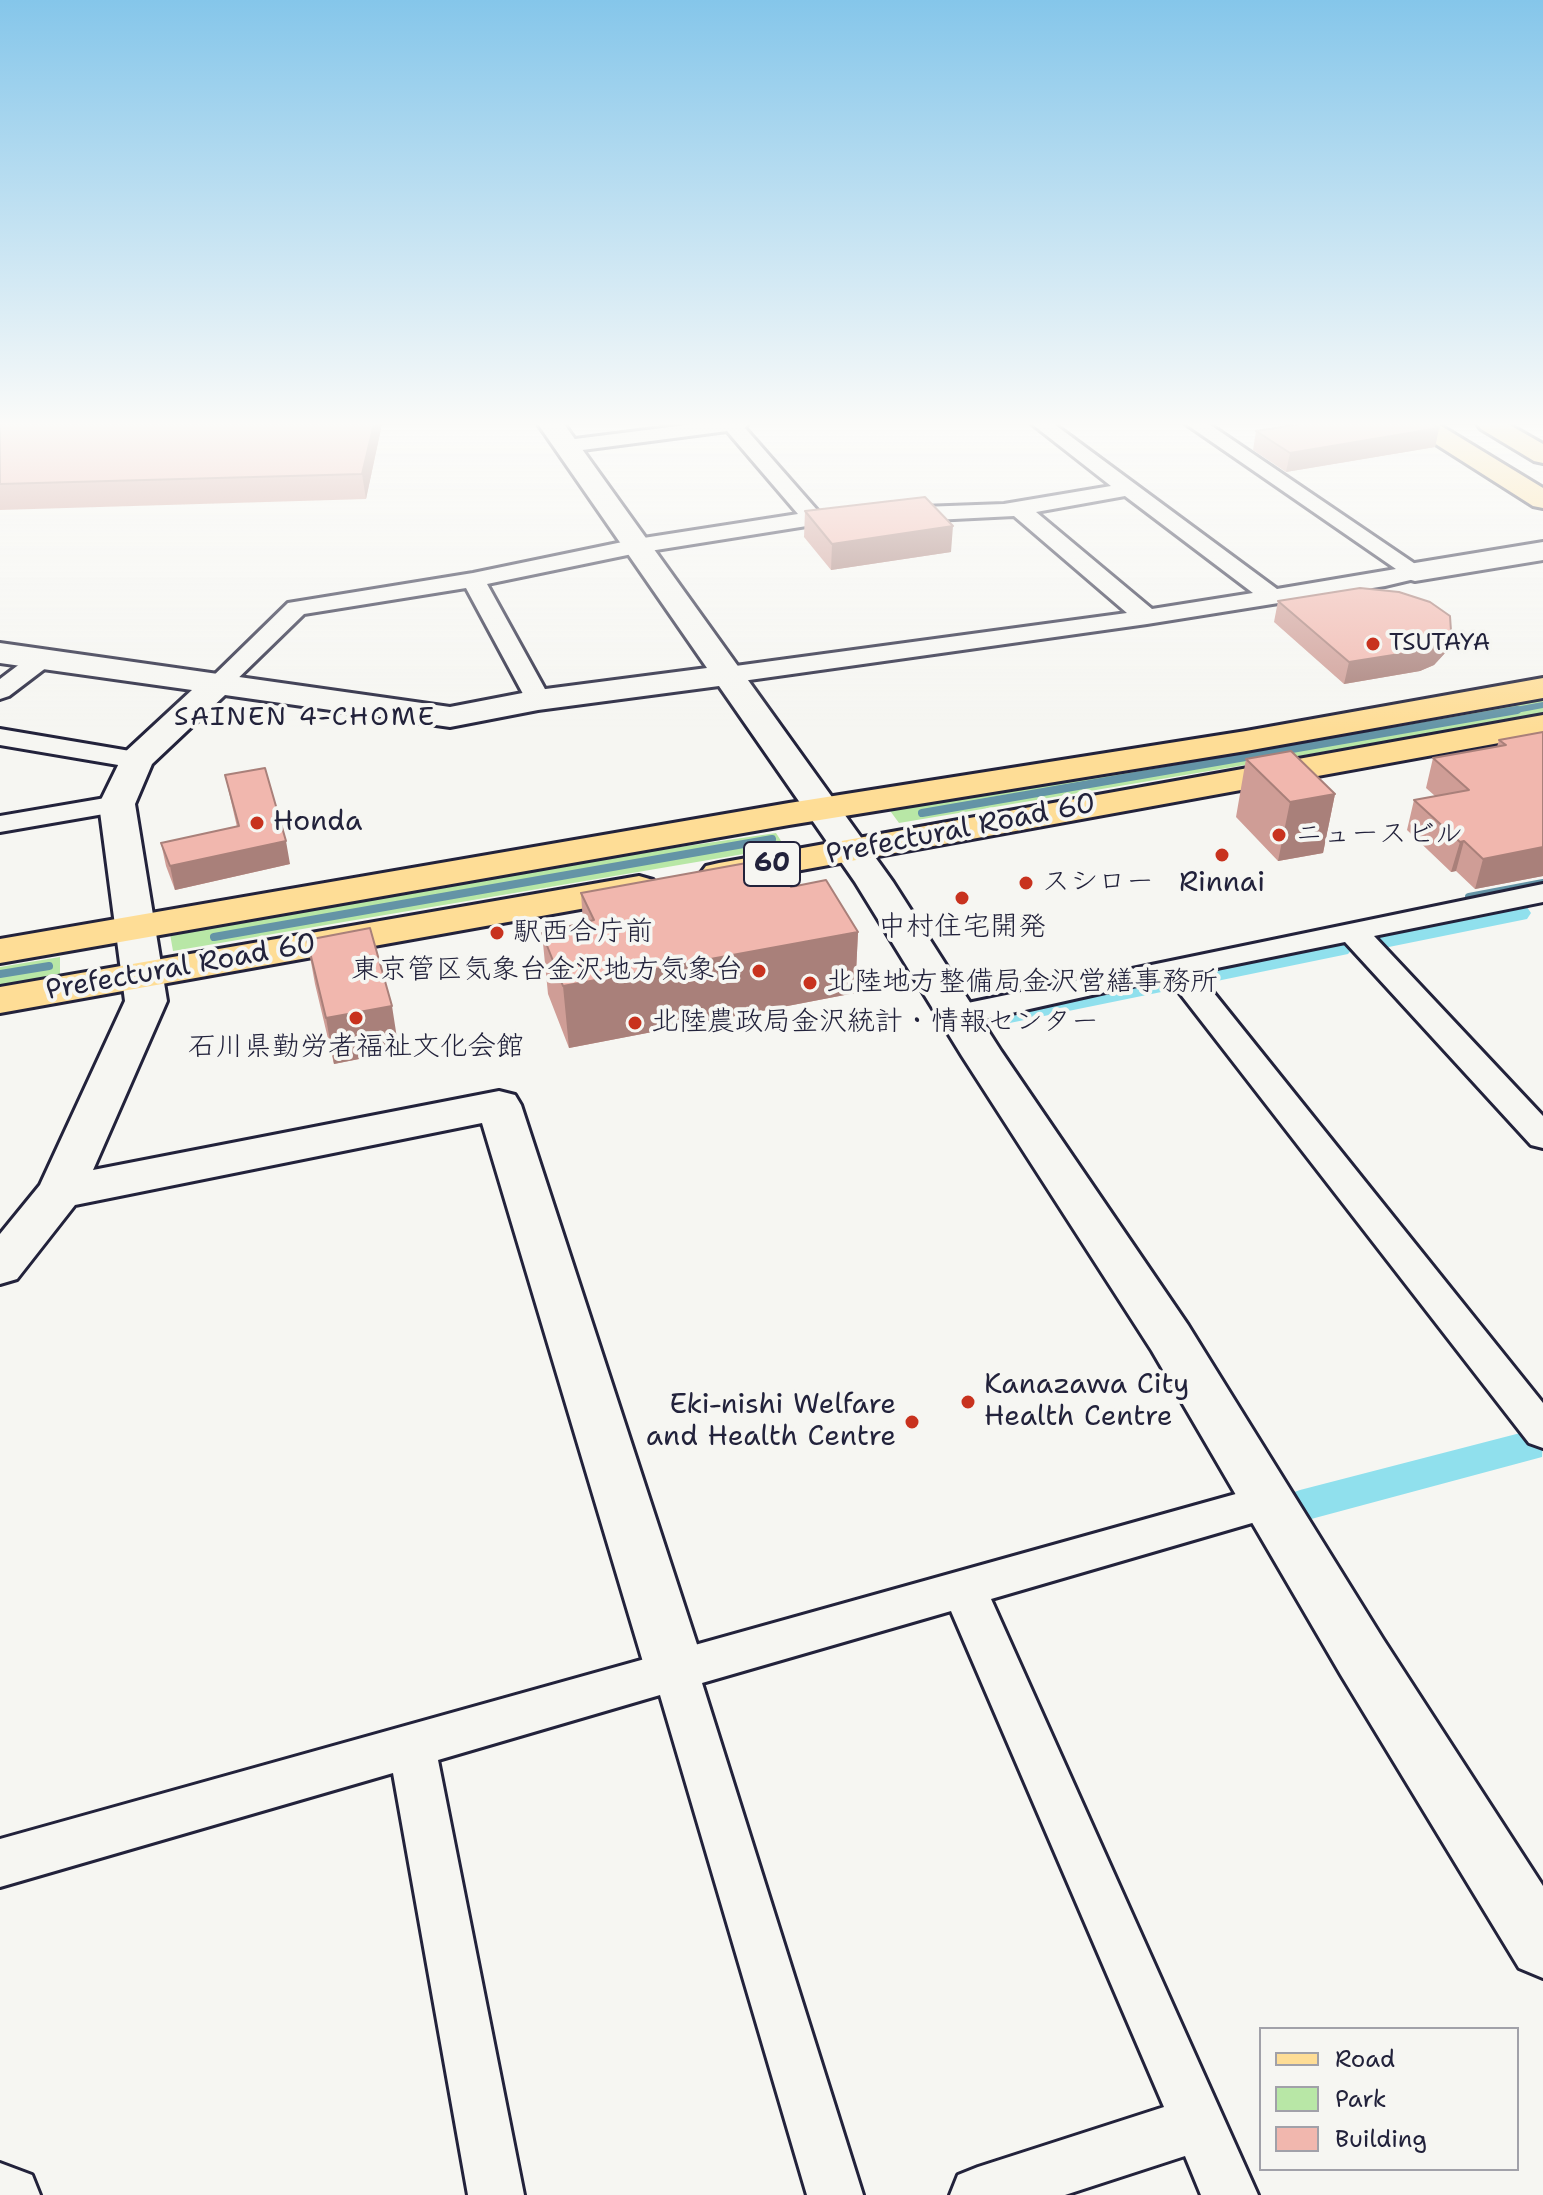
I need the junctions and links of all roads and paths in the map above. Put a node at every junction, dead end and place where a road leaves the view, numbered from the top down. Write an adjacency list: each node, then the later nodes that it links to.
1 (623, 526): 6 (street)
2 (766, 526): 6 (street)
3 (1040, 526): 11 (street)
4 (1179, 526): 10 (street)
5 (1348, 526): 8 (street)
6 (637, 546): 9 (street); 14 (street)
7 (1543, 551): 8 (street)
8 (1415, 572): 10 (street)
9 (473, 580): 15 (street); 18 (street)
10 (1273, 597): 11 (street)
11 (1147, 617): 14 (street)
12 (0, 653): 13 (street)
13 (42, 659): 15 (street); 17 (street)
14 (728, 675): 18 (street); 23 (street)
15 (219, 683): 18 (street); 21 (street)
16 (1543, 688): 23 (main road, Prefectural Road 60 / 60)
17 (0, 691)
18 (538, 700)
19 (1543, 725): 25 (main road, Prefectural Road 60 / 60)
20 (0, 737): 21 (street)
21 (136, 760): 22 (street)
22 (117, 804): 24 (street); 27 (street)
23 (821, 808): 25 (street); 27 (main road, Prefectural Road 60 / 60)
24 (0, 824)
25 (851, 850): 31 (main road, Prefectural Road 60 / 60); 33 (street)
26 (1538, 900): 28 (street)
27 (135, 928): 29 (main road, Prefectural Road 60 / 60); 31 (street)
28 (1352, 931): 30 (street); 34 (street)
29 (0, 951)
30 (1176, 967): 33 (street); 37 (street)
31 (142, 975): 32 (main road, Prefectural Road 60 / 60); 35 (street)
32 (0, 1000)
33 (958, 1015): 38 (street)
34 (1543, 1137)
35 (60, 1192): 36 (street); 40 (street)
36 (0, 1267)
37 (1543, 1432)
38 (1268, 1502): 39 (street); 43 (street)
39 (963, 1587): 40 (street); 44 (street)
40 (676, 1672): 41 (street); 48 (street)
41 (412, 1747): 42 (street); 47 (street)
42 (0, 1863)
43 (1543, 1945)
44 (1198, 2124): 49 (street); 50 (street)
45 (0, 2191): 46 (street)
46 (12, 2195)
47 (496, 2195)
48 (835, 2195)
49 (978, 2195)
50 (1230, 2195)

